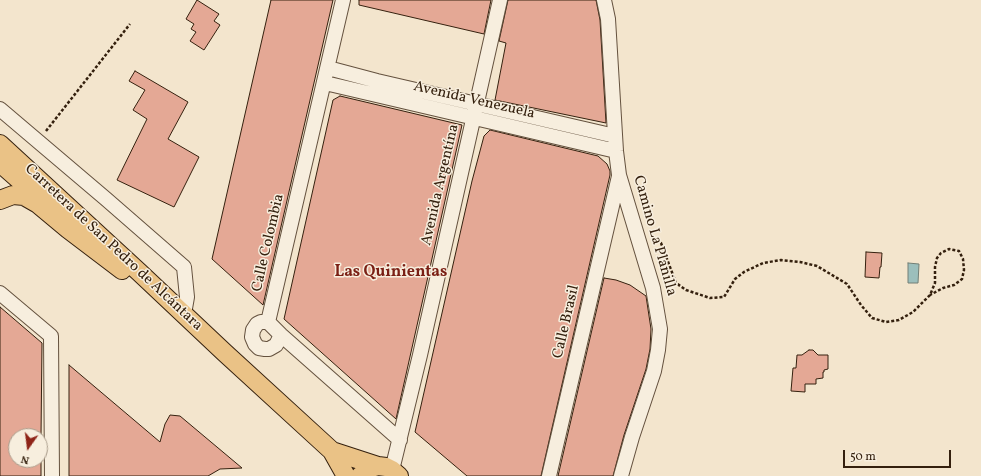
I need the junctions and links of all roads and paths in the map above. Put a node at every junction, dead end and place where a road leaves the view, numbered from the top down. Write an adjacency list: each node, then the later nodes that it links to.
1 (344, 0): 5 (street, Calle Colombia)
2 (500, 0): 8 (street, Avenida Argentína)
3 (604, 0): 9 (street, Camino La Planilla)
4 (130, 24): 10 (path)
5 (328, 68): 6 (street, Calle Colombia); 8 (street, Avenida Venezuela)
6 (325, 83): 8 (street, Avenida Venezuela); 23 (street, Calle Colombia)
7 (0, 109): 10 (street)
8 (475, 111): 9 (street, Avenida Venezuela); 12 (street, Avenida Venezuela); 26 (street, Avenida Argentína)
9 (615, 136): 12 (street, Camino La Planilla)
10 (38, 141): 22 (street)
11 (0, 144): 17 (main road, Carretera de San Pedro de Alcántara)
12 (616, 151): 15 (street, Camino La Planilla)
13 (0, 160): 17 (main road)
14 (0, 163): 19 (main road, Carretera de San Pedro de Alcántara)
15 (619, 176): 18 (street, Camino La Planilla); 32 (street, Calle Brasil)
16 (0, 200): 19 (main road)
17 (89, 226): 22 (main road, Carretera de San Pedro de Alcántara)
18 (638, 238): 21 (path); 33 (street, Camino La Planilla)
19 (134, 279): 25 (main road, Carretera de San Pedro de Alcántara)
20 (0, 294): 29 (street)
21 (930, 295): 21 (path)
22 (184, 314): 25 (main road, Carretera de San Pedro de Alcántara)
23 (268, 322): 24 (street); 24 (street)
24 (281, 335): 26 (street)
25 (225, 353): 27 (main road, Carretera de San Pedro de Alcántara)
26 (400, 440): 28 (street, Avenida Argentína)
27 (332, 451): 28 (main road, Carretera de San Pedro de Alcántara); 30 (main road, Carretera de San Pedro de Alcántara)
28 (390, 471): 31 (main road)
29 (52, 476)
30 (346, 476)
31 (360, 476)
32 (549, 476)
33 (621, 476)

